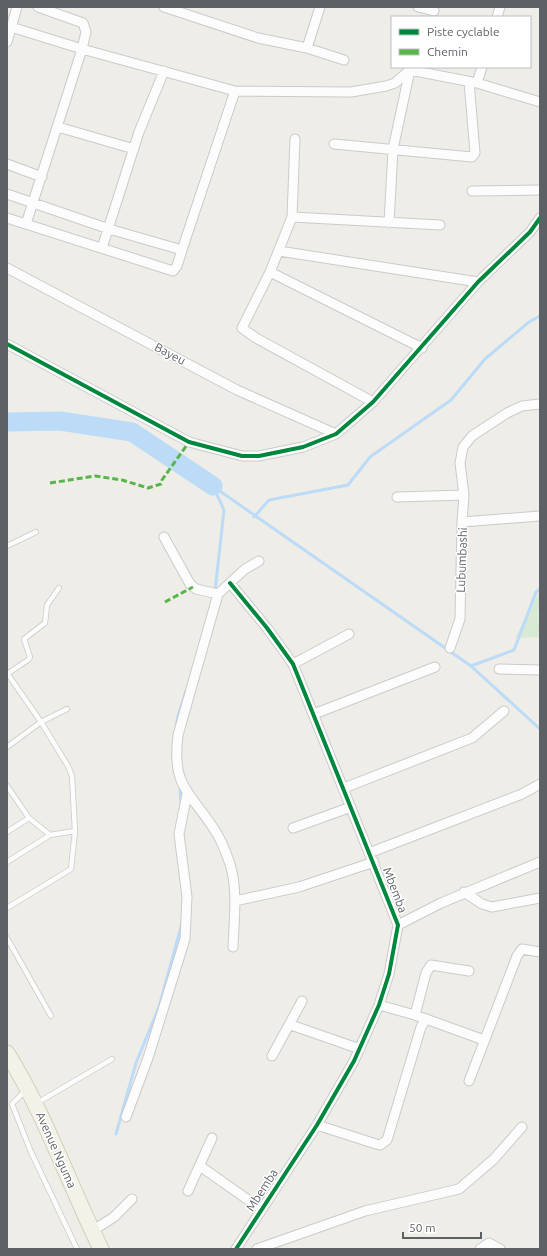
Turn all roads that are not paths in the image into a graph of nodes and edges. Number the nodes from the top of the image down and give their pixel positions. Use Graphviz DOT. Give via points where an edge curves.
graph roads {
  1 [pos="17,7"];
  2 [pos="38,7"];
  3 [pos="164,7"];
  4 [pos="320,7"];
  5 [pos="418,7"];
  6 [pos="434,12"];
  7 [pos="11,27"];
  8 [pos="7,42"];
  9 [pos="306,48"];
  10 [pos="82,49"];
  11 [pos="344,60"];
  12 [pos="481,68"];
  13 [pos="411,69"];
  14 [pos="164,71"];
  15 [pos="473,83"];
  16 [pos="235,90"];
  17 [pos="540,102"];
  18 [pos="58,127"];
  19 [pos="295,139"];
  20 [pos="334,144"];
  21 [pos="134,149"];
  22 [pos="393,149"];
  23 [pos="7,164"];
  24 [pos="42,177"];
  25 [pos="540,190"];
  26 [pos="472,192"];
  27 [pos="7,194"];
  28 [pos="33,203"];
  29 [pos="292,217"];
  30 [pos="7,218"];
  31 [pos="540,218"];
  32 [pos="388,223"];
  33 [pos="26,224"];
  34 [pos="440,225"];
  35 [pos="109,229"];
  36 [pos="102,248"];
  37 [pos="182,250"];
  38 [pos="279,251"];
  39 [pos="7,268"];
  40 [pos="270,272"];
  41 [pos="478,282"];
  42 [pos="7,344"];
  43 [pos="422,348"];
  44 [pos="373,402"];
  45 [pos="540,404"];
  46 [pos="336,434"];
  47 [pos="464,495"];
  48 [pos="397,497"];
  49 [pos="540,516"];
  50 [pos="462,522"];
  51 [pos="36,532"];
  52 [pos="164,537"];
  53 [pos="7,546"];
  54 [pos="258,561"];
  55 [pos="230,583"];
  56 [pos="59,588"];
  57 [pos="218,594"];
  58 [pos="349,634"];
  59 [pos="450,648"];
  60 [pos="293,664"];
  61 [pos="435,667"];
  62 [pos="499,669"];
  63 [pos="540,670"];
  64 [pos="7,674"];
  65 [pos="67,709"];
  66 [pos="504,711"];
  67 [pos="314,714"];
  68 [pos="42,722"];
  69 [pos="7,747"];
  70 [pos="540,784"];
  71 [pos="7,786"];
  72 [pos="344,788"];
  73 [pos="187,794"];
  74 [pos="351,807"];
  75 [pos="29,818"];
  76 [pos="293,828"];
  77 [pos="75,831"];
  78 [pos="7,832"];
  79 [pos="50,835"];
  80 [pos="370,853"];
  81 [pos="7,862"];
  82 [pos="374,862"];
  83 [pos="540,862"];
  84 [pos="464,892"];
  85 [pos="540,898"];
  86 [pos="235,901"];
  87 [pos="7,908"];
  88 [pos="398,925"];
  89 [pos="7,938"];
  90 [pos="233,947"];
  91 [pos="540,952"];
  92 [pos="469,971"];
  93 [pos="302,1001"];
  94 [pos="379,1005"];
  95 [pos="415,1015"];
  96 [pos="50,1016"];
  97 [pos="426,1019"];
  98 [pos="291,1025"];
  99 [pos="484,1040"];
  100 [pos="360,1048"];
  101 [pos="7,1053"];
  102 [pos="272,1056"];
  103 [pos="112,1059"];
  104 [pos="469,1081"];
  105 [pos="28,1089"];
  106 [pos="35,1104"];
  107 [pos="126,1117"];
  108 [pos="317,1125"];
  109 [pos="522,1127"];
  110 [pos="212,1138"];
  111 [pos="200,1166"];
  112 [pos="188,1190"];
  113 [pos="132,1199"];
  114 [pos="261,1209"];
  115 [pos="92,1231"];
  116 [pos="77,1249"];
  117 [pos="101,1249"];
  118 [pos="236,1249"];
  119 [pos="259,1249"];
  120 [pos="480,1249"];
  121 [pos="500,1249"];
  1 -- 7 [label="street"];
  2 -- 10 [label="street" via="83,23 86,32"];
  3 -- 9 [label="street" via="271,42"];
  4 -- 9 [label="street"];
  5 -- 6 [label="street"];
  7 -- 8 [label="street"];
  7 -- 10 [label="street"];
  9 -- 11 [label="street"];
  10 -- 14 [label="street"];
  10 -- 18 [label="street"];
  12 -- 15 [label="street"];
  13 -- 15 [label="street"];
  13 -- 16 [label="street" via="395,83 351,92"];
  13 -- 22 [label="street"];
  14 -- 16 [label="street"];
  14 -- 21 [label="street"];
  15 -- 17 [label="street"];
  15 -- 22 [label="street" via="474,156"];
  16 -- 37 [label="street"];
  18 -- 21 [label="street"];
  18 -- 24 [label="street"];
  19 -- 29 [label="street"];
  20 -- 22 [label="street"];
  21 -- 35 [label="street"];
  22 -- 32 [label="street"];
  23 -- 24 [label="street"];
  24 -- 28 [label="street"];
  25 -- 26 [label="street"];
  27 -- 28 [label="street"];
  28 -- 33 [label="street"];
  28 -- 35 [label="street"];
  29 -- 32 [label="street"];
  29 -- 38 [label="street"];
  30 -- 33 [label="street"];
  31 -- 41 [label="street" via="530,232"];
  32 -- 34 [label="street"];
  33 -- 36 [label="street"];
  35 -- 36 [label="street"];
  35 -- 37 [label="street"];
  36 -- 37 [label="street" via="173,272"];
  38 -- 40 [label="street"];
  38 -- 41 [label="street"];
  39 -- 46 [label="street, Bayeu" via="237,390"];
  40 -- 43 [label="street"];
  40 -- 44 [label="street" via="242,326 243,329"];
  41 -- 43 [label="street"];
  42 -- 46 [label="street" via="189,442 242,456 259,456 311,445"];
  43 -- 44 [label="street"];
  44 -- 46 [label="street"];
  45 -- 47 [label="street" via="522,406 507,413 467,442 460,463"];
  47 -- 48 [label="street"];
  47 -- 50 [label="street"];
  49 -- 50 [label="street, Lubumbashi"];
  50 -- 59 [label="street, Lubumbashi" via="460,619"];
  51 -- 53 [label="lane"];
  52 -- 57 [label="street" via="190,584 196,589"];
  54 -- 55 [label="street" via="244,569"];
  55 -- 57 [label="street"];
  55 -- 60 [label="street, Mbemba"];
  56 -- 64 [label="lane" via="47,605 45,623 24,639 30,657"];
  57 -- 73 [label="street" via="178,735 178,771"];
  58 -- 60 [label="street"];
  60 -- 67 [label="street, Mbemba"];
  61 -- 67 [label="street"];
  62 -- 63 [label="street"];
  64 -- 68 [label="lane"];
  65 -- 68 [label="lane"];
  66 -- 72 [label="street" via="472,738"];
  67 -- 72 [label="street, Mbemba"];
  68 -- 69 [label="lane"];
  68 -- 77 [label="lane" via="72,776"];
  70 -- 80 [label="street" via="522,794"];
  71 -- 75 [label="lane"];
  72 -- 74 [label="street, Mbemba"];
  73 -- 86 [label="street" via="215,830 230,866"];
  73 -- 107 [label="street" via="179,834 187,897 185,939 148,1058"];
  74 -- 76 [label="street"];
  74 -- 80 [label="street, Mbemba"];
  75 -- 78 [label="lane"];
  75 -- 79 [label="lane"];
  77 -- 79 [label="lane"];
  77 -- 87 [label="lane" via="71,869"];
  79 -- 81 [label="lane"];
  80 -- 82 [label="street, Mbemba"];
  82 -- 86 [label="street" via="299,887"];
  82 -- 88 [label="street, Mbemba"];
  83 -- 84 [label="street"];
  84 -- 85 [label="street" via="482,904 492,907"];
  84 -- 88 [label="street"];
  86 -- 90 [label="street"];
  88 -- 94 [label="street, Mbemba" via="389,974"];
  89 -- 96 [label="lane"];
  91 -- 99 [label="street" via="522,949 519,952"];
  92 -- 95 [label="street" via="431,965 426,973"];
  93 -- 98 [label="street"];
  94 -- 95 [label="street"];
  94 -- 100 [label="street, Mbemba"];
  95 -- 97 [label="street"];
  97 -- 99 [label="street"];
  97 -- 108 [label="street" via="421,1027 384,1143 376,1144"];
  98 -- 100 [label="street"];
  98 -- 102 [label="street"];
  99 -- 104 [label="street"];
  100 -- 108 [label="street, Mbemba"];
  101 -- 105 [label="main road, Avenue Nguma"];
  103 -- 106 [label="lane"];
  105 -- 106 [label="main road, Avenue Nguma"];
  105 -- 116 [label="lane" via="12,1104 31,1152"];
  106 -- 115 [label="main road, Avenue Nguma"];
  108 -- 114 [label="street, Mbemba"];
  109 -- 119 [label="street" via="494,1159 459,1189 365,1211"];
  110 -- 111 [label="street"];
  111 -- 112 [label="street"];
  111 -- 114 [label="street"];
  113 -- 115 [label="street" via="120,1212"];
  114 -- 118 [label="street, Mbemba"];
  115 -- 117 [label="main road, Avenue Nguma"];
  120 -- 121 [label="street" via="489,1243"];
}
